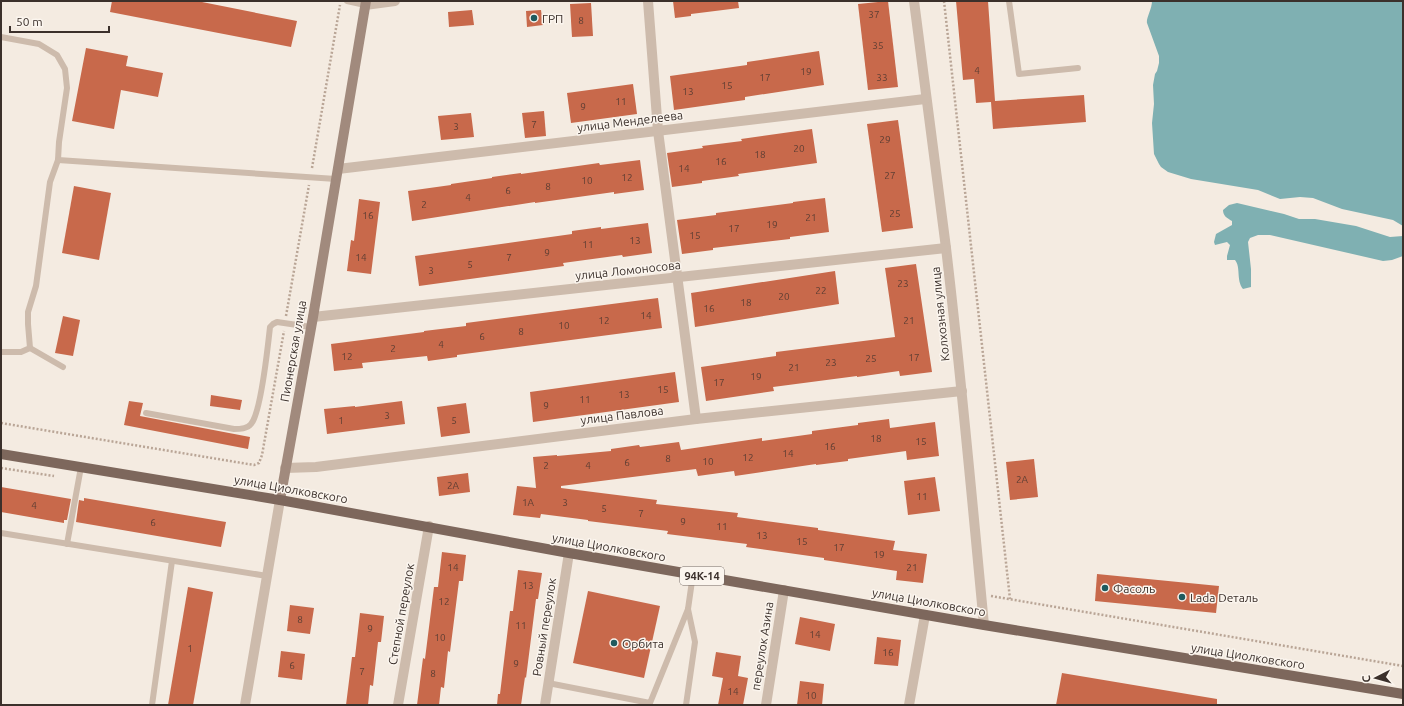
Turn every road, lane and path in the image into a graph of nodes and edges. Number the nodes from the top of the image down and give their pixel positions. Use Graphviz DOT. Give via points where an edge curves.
graph roads {
  1 [pos="341,1"];
  2 [pos="347,1"];
  3 [pos="395,1"];
  4 [pos="648,1"];
  5 [pos="914,1"];
  6 [pos="944,1"];
  7 [pos="1009,1"];
  8 [pos="365,3"];
  9 [pos="1,37"];
  10 [pos="1078,68"];
  11 [pos="926,99"];
  12 [pos="658,131"];
  13 [pos="58,160"];
  14 [pos="338,169"];
  15 [pos="310,178"];
  16 [pos="336,179"];
  17 [pos="946,248"];
  18 [pos="677,278"];
  19 [pos="312,322"];
  20 [pos="285,323"];
  21 [pos="30,348"];
  22 [pos="1,352"];
  23 [pos="63,367"];
  24 [pos="962,391"];
  25 [pos="146,413"];
  26 [pos="696,419"];
  27 [pos="1,423"];
  28 [pos="1,454"];
  29 [pos="1,468"];
  30 [pos="81,468"];
  31 [pos="286,468"];
  32 [pos="55,476"];
  33 [pos="280,500"];
  34 [pos="429,526"];
  35 [pos="1,533"];
  36 [pos="67,544"];
  37 [pos="569,553"];
  38 [pos="172,561"];
  39 [pos="693,574"];
  40 [pos="267,576"];
  41 [pos="784,590"];
  42 [pos="981,595"];
  43 [pos="1010,600"];
  44 [pos="688,609"];
  45 [pos="925,615"];
  46 [pos="984,625"];
  47 [pos="1403,666"];
  48 [pos="548,683"];
  49 [pos="1403,694"];
  50 [pos="152,705"];
  51 [pos="245,705"];
  52 [pos="398,705"];
  53 [pos="545,705"];
  54 [pos="686,705"];
  55 [pos="766,705"];
  56 [pos="909,705"];
  1 -- 15 [label="path"];
  2 -- 8 [label="lane"];
  3 -- 8 [label="street"];
  4 -- 12 [label="street"];
  5 -- 11 [label="street, Колхозная улица"];
  6 -- 43 [label="path"];
  7 -- 10 [label="lane" via="1019,74"];
  8 -- 14 [label="street, Пионерская улица"];
  9 -- 13 [label="lane" via="39,44 57,55 65,69 67,88 58,142"];
  11 -- 12 [label="street, улица Менделеева"];
  11 -- 17 [label="street, Колхозная улица"];
  12 -- 14 [label="street, улица Менделеева"];
  12 -- 18 [label="street"];
  13 -- 15 [label="lane"];
  13 -- 21 [label="lane" via="50,182 36,286 28,312"];
  14 -- 16 [label="street, Пионерская улица"];
  15 -- 16 [label="lane"];
  15 -- 20 [label="path"];
  16 -- 19 [label="street, Пионерская улица"];
  17 -- 18 [label="street, улица Ломоносова"];
  17 -- 24 [label="street, Колхозная улица"];
  18 -- 19 [label="street, улица Ломоносова"];
  18 -- 26 [label="street"];
  19 -- 20 [label="lane"];
  19 -- 31 [label="street, Пионерская улица"];
  20 -- 25 [label="lane" via="273,324 270,327 258,411 252,424 234,429"];
  20 -- 27 [label="path" via="259,464 246,464"];
  21 -- 22 [label="lane" via="21,352"];
  21 -- 23 [label="lane"];
  24 -- 26 [label="street, улица Павлова"];
  24 -- 42 [label="street, Колхозная улица"];
  26 -- 31 [label="street, улица Павлова" via="316,467"];
  28 -- 30 [label="main road, улица Циолковского / 94К-14"];
  29 -- 32 [label="path"];
  30 -- 33 [label="main road, улица Циолковского / 94К-14"];
  30 -- 36 [label="lane"];
  31 -- 33 [label="street, Пионерская улица"];
  33 -- 34 [label="main road, улица Циолковского / 94К-14"];
  33 -- 40 [label="street, Пионерская улица"];
  34 -- 37 [label="main road, улица Циолковского / 94К-14"];
  34 -- 52 [label="street, Степной переулок"];
  35 -- 36 [label="lane"];
  36 -- 38 [label="lane"];
  37 -- 39 [label="main road, улица Циолковского / 94К-14"];
  37 -- 48 [label="street, Ровный переулок"];
  38 -- 40 [label="lane"];
  38 -- 50 [label="lane"];
  39 -- 41 [label="main road, улица Циолковского / 94К-14"];
  39 -- 44 [label="lane"];
  40 -- 51 [label="street, Пионерская улица"];
  41 -- 45 [label="main road, улица Циолковского / 94К-14"];
  41 -- 55 [label="street, переулок Азина"];
  42 -- 43 [label="path"];
  42 -- 46 [label="street, Колхозная улица"];
  43 -- 47 [label="path"];
  44 -- 48 [label="lane" via="650,703"];
  44 -- 54 [label="lane" via="695,642"];
  45 -- 46 [label="main road, улица Циолковского / 94К-14"];
  45 -- 56 [label="street"];
  46 -- 49 [label="main road, улица Циолковского / 94К-14"];
  48 -- 53 [label="street, Ровный переулок"];
}
